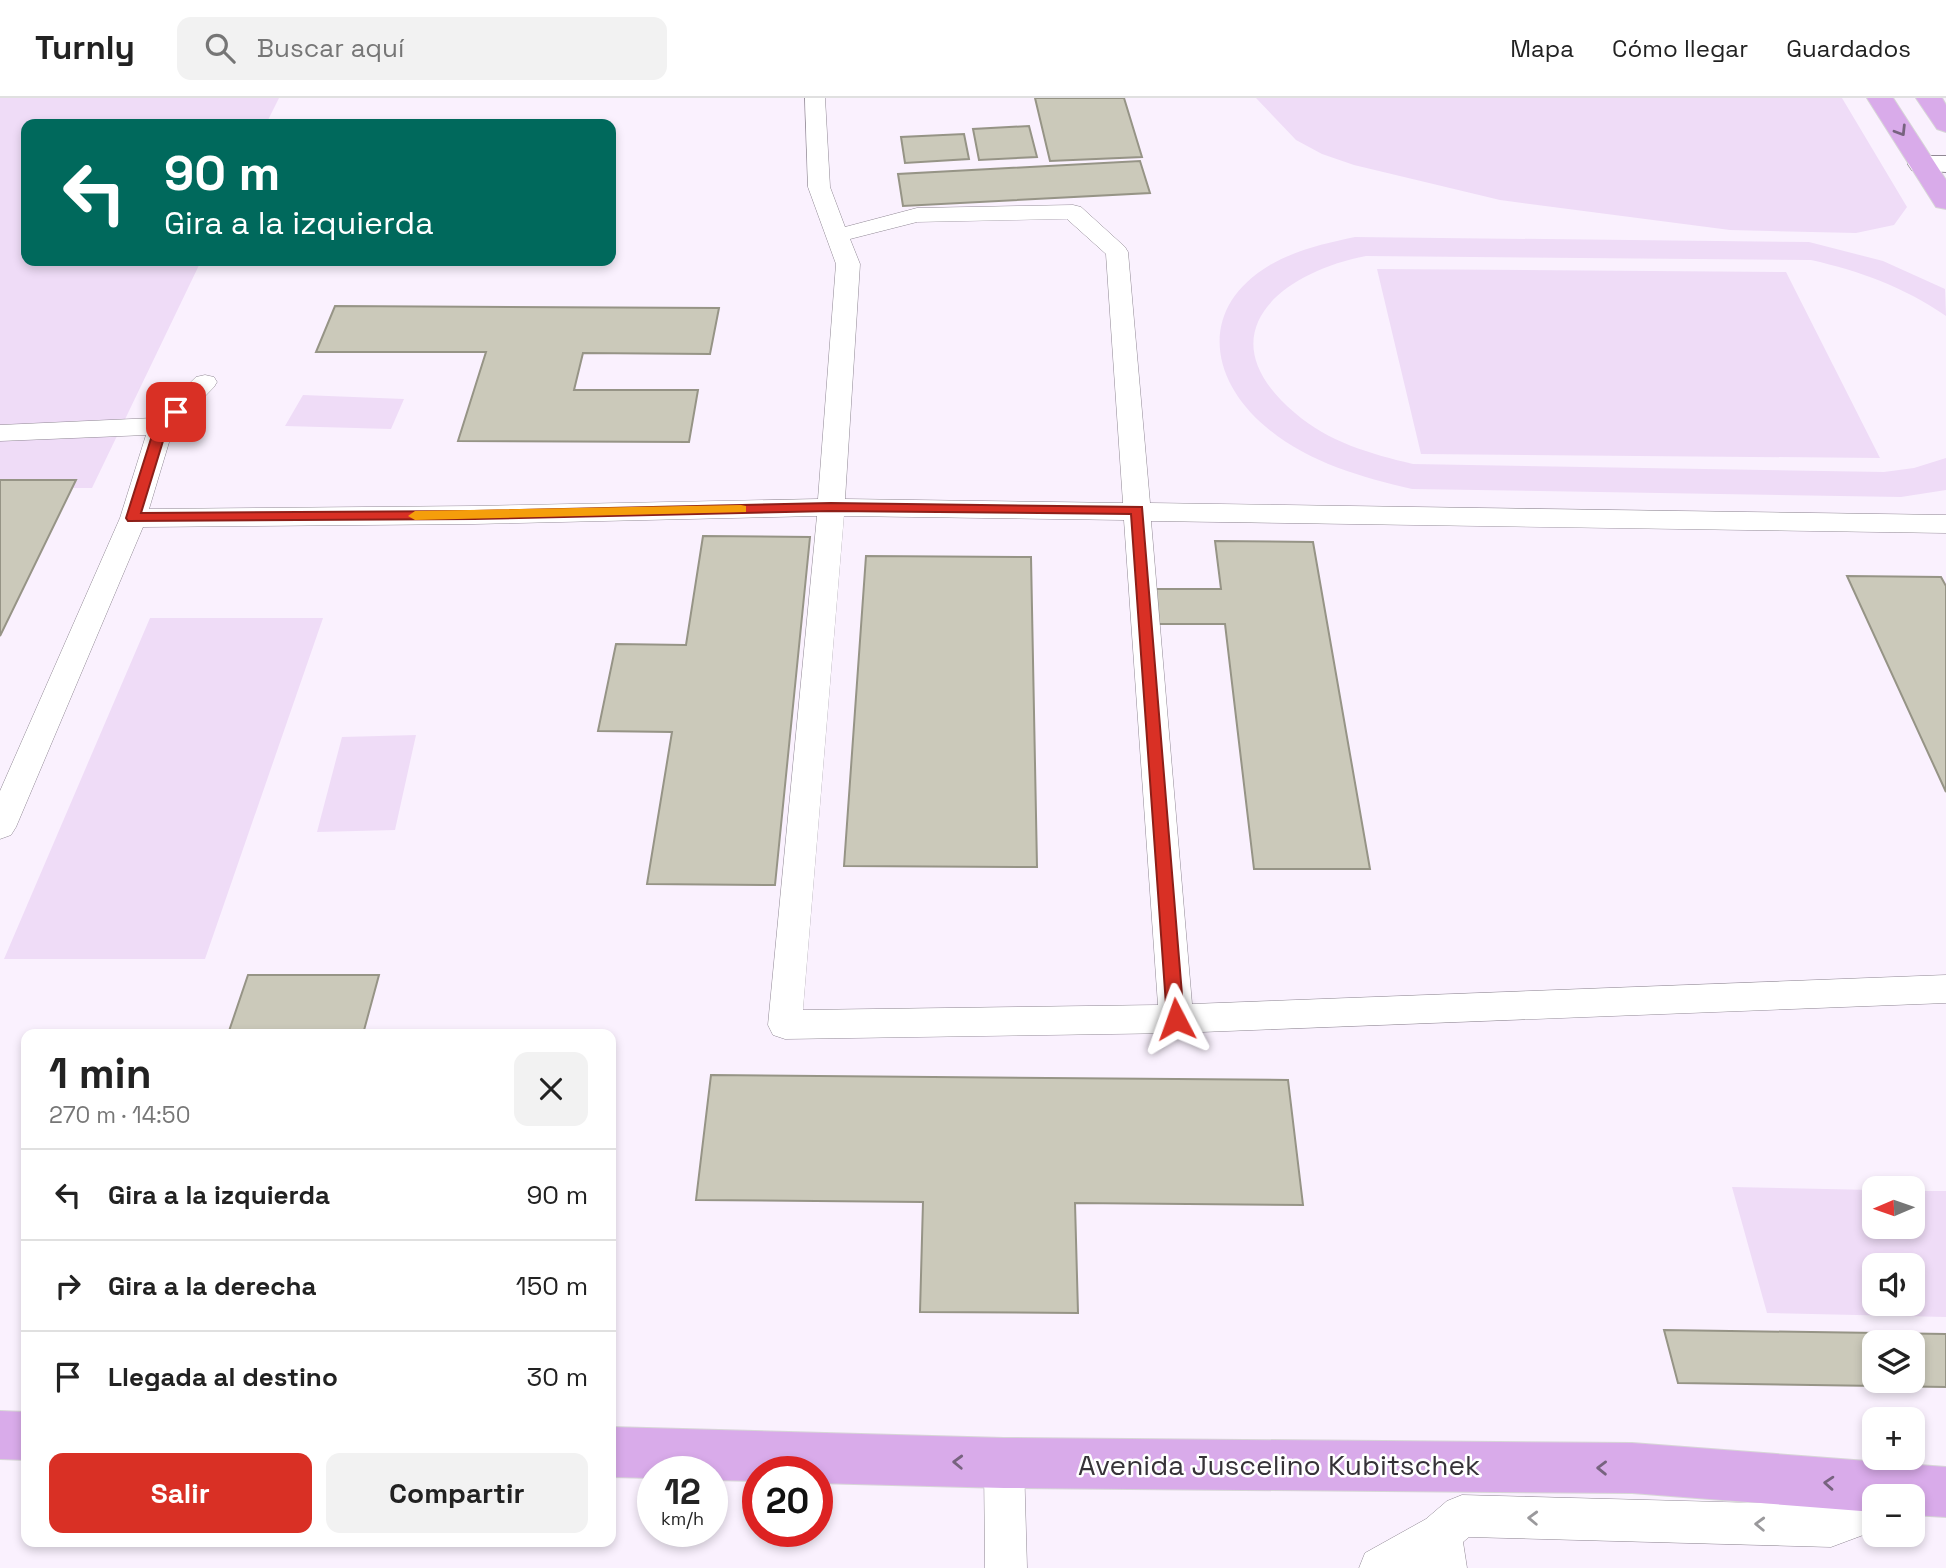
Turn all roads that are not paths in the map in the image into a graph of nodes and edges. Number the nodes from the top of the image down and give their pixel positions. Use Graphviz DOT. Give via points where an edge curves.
graph roads {
  1 [pos="815,98"];
  2 [pos="1880,98"];
  3 [pos="1929,98"];
  4 [pos="1946,124"];
  5 [pos="1934,164"];
  6 [pos="1946,201"];
  7 [pos="837,236"];
  8 [pos="205,382"];
  9 [pos="161,426"];
  10 [pos="0,433"];
  11 [pos="831,507"];
  12 [pos="1138,510"];
  13 [pos="133,518"];
  14 [pos="1946,524"];
  15 [pos="0,827"];
  16 [pos="1946,989"];
  17 [pos="1176,1019"];
  18 [pos="0,1435"];
  19 [pos="21,1436"];
  20 [pos="616,1452"];
  21 [pos="1004,1463"];
  22 [pos="1928,1493"];
  23 [pos="1862,1514"];
  24 [pos="1444,1551"];
  25 [pos="1006,1568"];
  26 [pos="1380,1568"];
  1 -- 7 [label="lane" via="819,187"];
  2 -- 5 [label="main road, one-way"];
  3 -- 4 [label="main road"];
  5 -- 6 [label="main road"];
  7 -- 11 [label="lane" via="848,264"];
  7 -- 12 [label="lane" via="917,215 1073,212 1082,220 1117,253"];
  8 -- 9 [label="lane"];
  9 -- 10 [label="lane"];
  9 -- 13 [label="lane"];
  11 -- 12 [label="lane"];
  11 -- 13 [label="lane"];
  11 -- 17 [label="lane" via="785,1025"];
  12 -- 14 [label="lane"];
  12 -- 17 [label="lane"];
  13 -- 15 [label="lane"];
  16 -- 17 [label="lane"];
  18 -- 19 [label="main road"];
  21 -- 20 [label="main road, Avenida Juscelino Kubitschek, one-way"];
  22 -- 21 [label="main road, Avenida Juscelino Kubitschek, one-way" via="1632,1468"];
  21 -- 25 [label="lane"];
  23 -- 24 [label="lane, one-way" via="1831,1526 1462,1516"];
  24 -- 26 [label="lane"];
}
